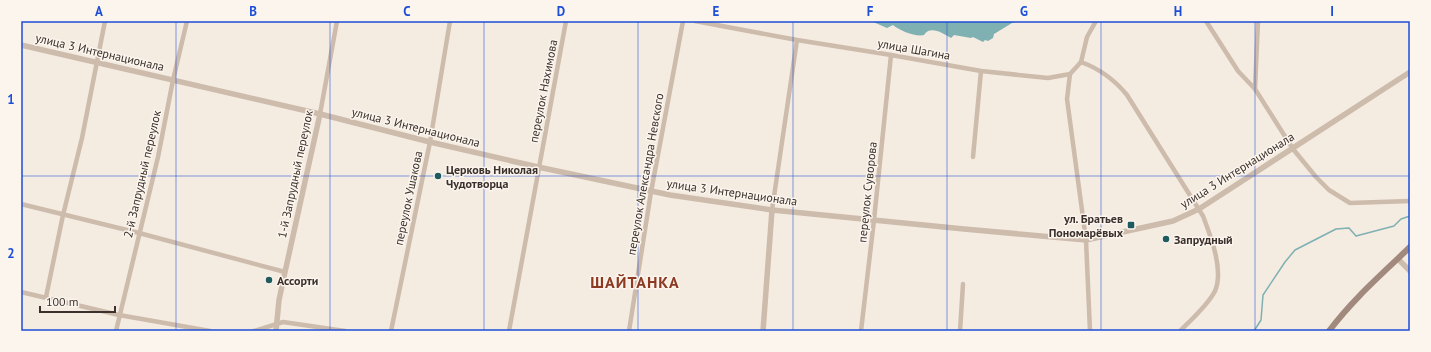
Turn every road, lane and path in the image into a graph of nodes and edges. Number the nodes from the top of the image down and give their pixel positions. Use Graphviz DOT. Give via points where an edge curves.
graph roads {
  1 [pos="105,21"];
  2 [pos="187,21"];
  3 [pos="337,21"];
  4 [pos="450,21"];
  5 [pos="566,21"];
  6 [pos="683,21"];
  7 [pos="695,21"];
  8 [pos="1096,21"];
  9 [pos="1206,21"];
  10 [pos="1258,21"];
  11 [pos="796,40"];
  12 [pos="21,45"];
  13 [pos="891,55"];
  14 [pos="1081,62"];
  15 [pos="97,63"];
  16 [pos="981,71"];
  17 [pos="1410,72"];
  18 [pos="1070,74"];
  19 [pos="173,80"];
  20 [pos="1255,88"];
  21 [pos="320,114"];
  22 [pos="430,142"];
  23 [pos="1293,149"];
  24 [pos="973,157"];
  25 [pos="538,167"];
  26 [pos="651,192"];
  27 [pos="1410,201"];
  28 [pos="21,204"];
  29 [pos="1199,209"];
  30 [pos="772,210"];
  31 [pos="62,215"];
  32 [pos="874,220"];
  33 [pos="139,233"];
  34 [pos="1086,240"];
  35 [pos="1410,247"];
  36 [pos="1398,258"];
  37 [pos="1410,271"];
  38 [pos="285,272"];
  39 [pos="963,284"];
  40 [pos="21,292"];
  41 [pos="46,297"];
  42 [pos="119,315"];
  43 [pos="276,323"];
  44 [pos="116,331"];
  45 [pos="210,331"];
  46 [pos="254,331"];
  47 [pos="276,331"];
  48 [pos="345,331"];
  49 [pos="391,331"];
  50 [pos="509,331"];
  51 [pos="629,331"];
  52 [pos="763,331"];
  53 [pos="861,331"];
  54 [pos="960,331"];
  55 [pos="1090,331"];
  56 [pos="1180,331"];
  57 [pos="1329,331"];
  1 -- 15 [label="street"];
  2 -- 19 [label="street, 2-й Запрудный переулок"];
  3 -- 21 [label="street, 1-й Запрудный переулок"];
  4 -- 22 [label="street, переулок Ушакова"];
  5 -- 25 [label="street, переулок Нахимова"];
  6 -- 26 [label="street, переулок Александра Невского"];
  7 -- 11 [label="street, улица Шагина"];
  8 -- 14 [label="street" via="1087,37"];
  9 -- 20 [label="street" via="1238,71"];
  10 -- 20 [label="street"];
  11 -- 13 [label="street, улица Шагина"];
  11 -- 30 [label="street"];
  12 -- 15 [label="street, улица 3 Интернационала"];
  13 -- 16 [label="street, улица Шагина"];
  13 -- 32 [label="street, переулок Суворова"];
  14 -- 18 [label="street"];
  14 -- 29 [label="street" via="1107,75 1123,90"];
  15 -- 19 [label="street, улица 3 Интернационала"];
  15 -- 31 [label="street" via="82,138"];
  16 -- 18 [label="street, улица Шагина" via="1048,78"];
  16 -- 24 [label="street"];
  17 -- 23 [label="street, улица 3 Интернационала"];
  18 -- 34 [label="street" via="1068,99"];
  19 -- 21 [label="street, улица 3 Интернационала"];
  19 -- 33 [label="street, 2-й Запрудный переулок" via="158,157"];
  20 -- 23 [label="street"];
  21 -- 22 [label="street, улица 3 Интернационала"];
  21 -- 38 [label="street, 1-й Запрудный переулок"];
  22 -- 25 [label="street, улица 3 Интернационала"];
  22 -- 49 [label="street, переулок Ушакова"];
  23 -- 27 [label="street" via="1316,177 1350,203"];
  23 -- 29 [label="street, улица 3 Интернационала"];
  25 -- 26 [label="street, улица 3 Интернационала"];
  25 -- 50 [label="street, переулок Нахимова"];
  26 -- 30 [label="street, улица 3 Интернационала"];
  26 -- 51 [label="street, переулок Александра Невского"];
  28 -- 31 [label="street"];
  29 -- 34 [label="street, улица 3 Интернационала" via="1173,221"];
  29 -- 56 [label="street" via="1215,253 1218,280 1205,305"];
  30 -- 32 [label="street, улица 3 Интернационала"];
  30 -- 52 [label="street"];
  31 -- 33 [label="street"];
  31 -- 41 [label="street"];
  32 -- 34 [label="street, улица 3 Интернационала"];
  32 -- 53 [label="street, переулок Суворова"];
  33 -- 38 [label="street"];
  33 -- 42 [label="street, 2-й Запрудный переулок"];
  34 -- 55 [label="street"];
  35 -- 36 [label="main road"];
  36 -- 37 [label="street"];
  36 -- 57 [label="main road" via="1360,294"];
  38 -- 43 [label="street, 1-й Запрудный переулок"];
  39 -- 54 [label="street"];
  40 -- 41 [label="street"];
  41 -- 42 [label="street"];
  42 -- 44 [label="street, 2-й Запрудный переулок"];
  42 -- 45 [label="street"];
  43 -- 46 [label="street"];
  43 -- 47 [label="street, 1-й Запрудный переулок"];
  43 -- 48 [label="street"];
}
